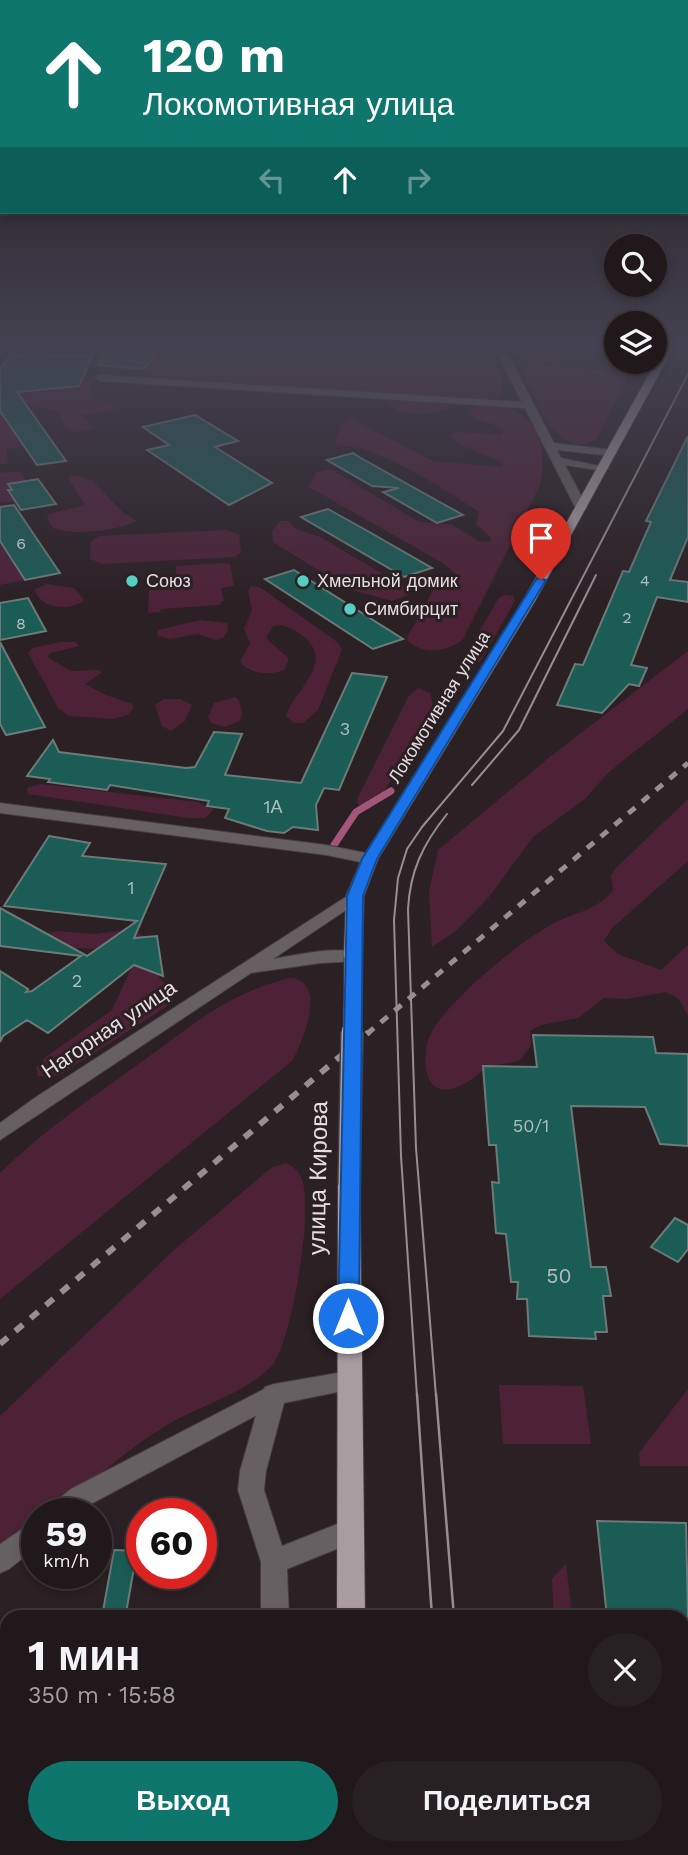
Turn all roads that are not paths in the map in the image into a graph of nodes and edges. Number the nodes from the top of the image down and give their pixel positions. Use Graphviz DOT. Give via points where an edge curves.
graph roads {
  1 [pos="543,434"];
  2 [pos="622,434"];
  3 [pos="550,446"];
  4 [pos="612,453"];
  5 [pos="558,461"];
  6 [pos="604,468"];
  7 [pos="581,507"];
  8 [pos="0,808"];
  9 [pos="370,859"];
  10 [pos="355,896"];
  11 [pos="353,953"];
  12 [pos="247,969"];
  13 [pos="0,1133"];
  14 [pos="349,1381"];
  15 [pos="274,1394"];
  16 [pos="79,1498"];
  17 [pos="350,1531"];
  18 [pos="21,1544"];
  19 [pos="0,1560"];
  20 [pos="274,1562"];
  21 [pos="275,1610"];
  22 [pos="351,1610"];
  1 -- 3 [label="street"];
  2 -- 4 [label="main road, Локомотивная улица"];
  3 -- 4 [label="street"];
  3 -- 5 [label="street"];
  4 -- 6 [label="main road, Локомотивная улица"];
  5 -- 6 [label="street"];
  5 -- 7 [label="street"];
  6 -- 7 [label="main road, Локомотивная улица"];
  7 -- 9 [label="main road, Локомотивная улица" via="529,601"];
  8 -- 9 [label="street"];
  9 -- 10 [label="main road, Локомотивная улица"];
  10 -- 11 [label="main road, Локомотивная улица"];
  10 -- 12 [label="street, Нагорная улица"];
  11 -- 12 [label="street, Нагорная улица"];
  11 -- 14 [label="main road, улица Кирова, bridge"];
  12 -- 13 [label="street, Нагорная улица" via="187,1004"];
  14 -- 15 [label="street"];
  14 -- 17 [label="main road, улица Кирова"];
  15 -- 16 [label="street"];
  15 -- 20 [label="street" via="251,1490"];
  17 -- 20 [label="street"];
  17 -- 22 [label="main road, улица Кирова"];
  18 -- 19 [label="street"];
  20 -- 21 [label="street"];
}
